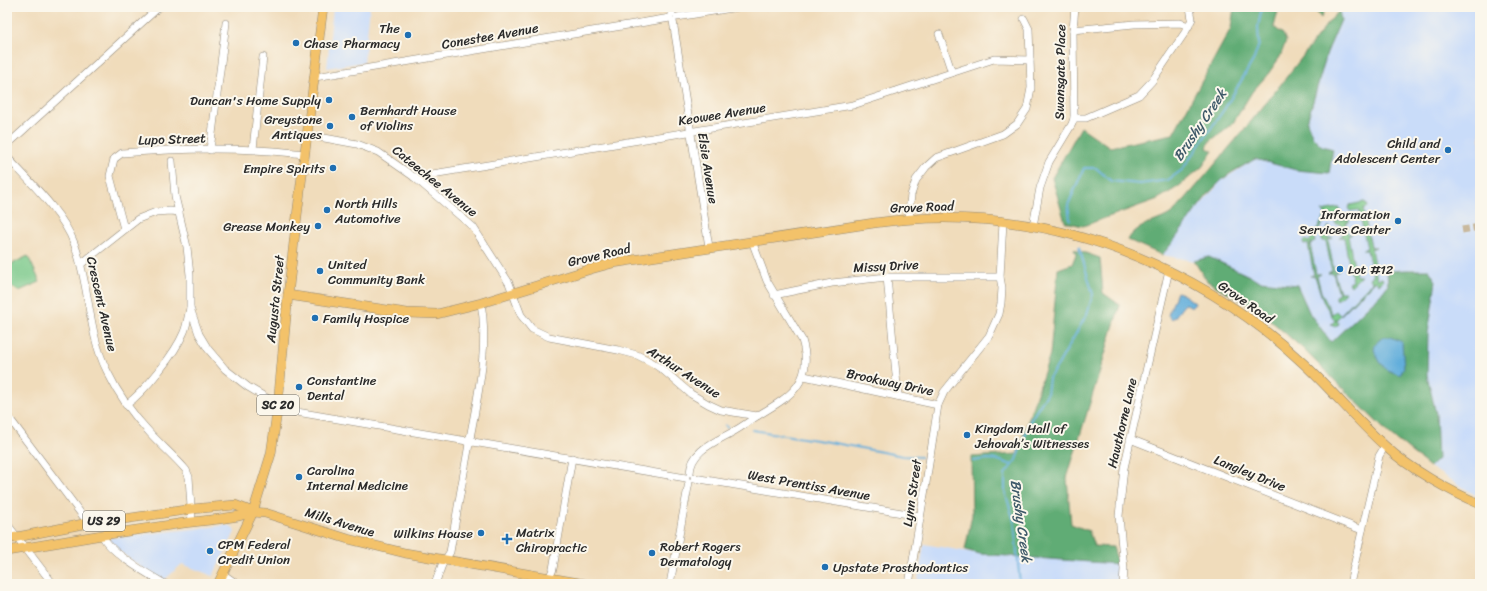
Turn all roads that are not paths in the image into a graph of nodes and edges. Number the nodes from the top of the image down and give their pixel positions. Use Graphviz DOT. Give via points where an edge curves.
graph roads {
  1 [pos="159,7"];
  2 [pos="323,7"];
  3 [pos="738,7"];
  4 [pos="1075,7"];
  5 [pos="1190,7"];
  6 [pos="673,15"];
  7 [pos="1024,19"];
  8 [pos="226,23"];
  9 [pos="1189,26"];
  10 [pos="1073,30"];
  11 [pos="939,34"];
  12 [pos="263,57"];
  13 [pos="1030,60"];
  14 [pos="952,72"];
  15 [pos="315,77"];
  16 [pos="1074,118"];
  17 [pos="690,132"];
  18 [pos="308,136"];
  19 [pos="7,145"];
  20 [pos="253,149"];
  21 [pos="210,150"];
  22 [pos="305,154"];
  23 [pos="7,157"];
  24 [pos="172,161"];
  25 [pos="414,177"];
  26 [pos="178,212"];
  27 [pos="911,219"];
  28 [pos="1003,222"];
  29 [pos="1033,226"];
  30 [pos="124,229"];
  31 [pos="752,242"];
  32 [pos="710,247"];
  33 [pos="81,264"];
  34 [pos="1169,270"];
  35 [pos="887,277"];
  36 [pos="1000,277"];
  37 [pos="512,293"];
  38 [pos="288,295"];
  39 [pos="774,295"];
  40 [pos="481,303"];
  41 [pos="190,308"];
  42 [pos="804,376"];
  43 [pos="898,396"];
  44 [pos="126,405"];
  45 [pos="278,405"];
  46 [pos="938,405"];
  47 [pos="7,414"];
  48 [pos="757,416"];
  49 [pos="1130,439"];
  50 [pos="470,441"];
  51 [pos="1385,446"];
  52 [pos="572,458"];
  53 [pos="690,478"];
  54 [pos="1480,504"];
  55 [pos="192,509"];
  56 [pos="253,512"];
  57 [pos="920,516"];
  58 [pos="192,522"];
  59 [pos="88,523"];
  60 [pos="7,524"];
  61 [pos="1362,530"];
  62 [pos="102,535"];
  63 [pos="17,537"];
  64 [pos="7,539"];
  65 [pos="25,548"];
  66 [pos="7,551"];
  67 [pos="445,561"];
  68 [pos="223,574"];
  69 [pos="548,581"];
  70 [pos="53,584"];
  71 [pos="164,584"];
  72 [pos="218,584"];
  73 [pos="237,584"];
  74 [pos="435,584"];
  75 [pos="585,584"];
  76 [pos="670,584"];
  77 [pos="909,584"];
  78 [pos="1123,584"];
  79 [pos="1350,584"];
  1 -- 19 [label="street"];
  2 -- 15 [label="main road, Augusta Street"];
  3 -- 6 [label="street, Conestee Avenue"];
  4 -- 10 [label="street, Swansgate Place"];
  5 -- 9 [label="street" via="1192,20"];
  6 -- 15 [label="street, Conestee Avenue"];
  6 -- 17 [label="street, Elsie Avenue"];
  7 -- 13 [label="street" via="1030,29"];
  8 -- 21 [label="street"];
  9 -- 10 [label="street" via="1180,23 1134,24"];
  9 -- 16 [label="street" via="1152,81 1139,95 1086,118"];
  10 -- 16 [label="street, Swansgate Place"];
  11 -- 14 [label="street"];
  12 -- 20 [label="street"];
  13 -- 14 [label="street, Keowee Avenue" via="994,60"];
  13 -- 27 [label="street" via="1031,88 1027,109 1018,124 1003,134 936,158 916,180 911,195"];
  14 -- 17 [label="street, Keowee Avenue" via="853,105"];
  15 -- 18 [label="main road, Augusta Street"];
  16 -- 29 [label="street, Swansgate Place" via="1049,162 1040,188"];
  17 -- 25 [label="street, Keowee Avenue"];
  17 -- 32 [label="street, Elsie Avenue"];
  18 -- 22 [label="main road, Augusta Street"];
  18 -- 25 [label="street, Cateechee Avenue" via="367,147 387,157"];
  20 -- 21 [label="street, Lupo Street"];
  20 -- 22 [label="street, Lupo Street"];
  21 -- 30 [label="street, Lupo Street" via="117,155 110,176"];
  22 -- 38 [label="main road, Augusta Street"];
  23 -- 33 [label="street, Crescent Avenue" via="61,219 74,241"];
  24 -- 26 [label="street"];
  25 -- 37 [label="street, Cateechee Avenue" via="473,227 509,283"];
  26 -- 30 [label="street" via="144,215"];
  26 -- 41 [label="street" via="188,254"];
  27 -- 28 [label="main road, Grove Road" via="944,218"];
  27 -- 31 [label="main road, Grove Road" via="874,222"];
  28 -- 29 [label="main road, Grove Road"];
  28 -- 36 [label="street, Brookway Drive"];
  29 -- 34 [label="main road, Grove Road" via="1117,248"];
  30 -- 33 [label="street"];
  31 -- 32 [label="main road, Grove Road"];
  31 -- 39 [label="street"];
  32 -- 37 [label="main road, Grove Road" via="613,263"];
  33 -- 44 [label="street, Crescent Avenue" via="94,338 107,372"];
  34 -- 49 [label="street, Hawthorne Lane"];
  34 -- 51 [label="main road, Grove Road" via="1252,320 1333,392"];
  35 -- 36 [label="street, Missy Drive"];
  35 -- 39 [label="street, Missy Drive" via="832,283"];
  35 -- 43 [label="street"];
  36 -- 46 [label="street, Brookway Drive" via="1001,303 996,323 944,392"];
  37 -- 40 [label="main road, Grove Road"];
  37 -- 48 [label="street, Arthur Avenue" via="525,321 541,334 637,356 663,370 690,394 708,404 721,410"];
  38 -- 40 [label="main road, Grove Road" via="418,314 437,314"];
  38 -- 45 [label="main road, Augusta Street / SC 20"];
  39 -- 42 [label="street" via="802,340 806,362"];
  40 -- 50 [label="street" via="484,316 484,348"];
  41 -- 44 [label="street" via="184,332 174,350"];
  41 -- 45 [label="street, West Prentiss Avenue" via="199,334 218,362 242,382"];
  42 -- 43 [label="street, Brookway Drive"];
  42 -- 48 [label="street" via="788,396"];
  43 -- 46 [label="street, Brookway Drive"];
  44 -- 55 [label="street, Crescent Avenue" via="186,470"];
  45 -- 50 [label="street, West Prentiss Avenue" via="291,411"];
  45 -- 56 [label="main road, Augusta Street / SC 20" via="271,454"];
  46 -- 57 [label="street, Lynn Street"];
  47 -- 59 [label="street"];
  48 -- 53 [label="street" via="696,455"];
  49 -- 61 [label="street, Langley Drive"];
  49 -- 78 [label="street, Hawthorne Lane" via="1119,516"];
  50 -- 52 [label="street, West Prentiss Avenue"];
  50 -- 67 [label="street" via="450,552"];
  51 -- 54 [label="main road, Grove Road" via="1437,482"];
  51 -- 61 [label="street" via="1380,456"];
  52 -- 53 [label="street, West Prentiss Avenue"];
  52 -- 69 [label="street" via="553,569"];
  53 -- 57 [label="street, West Prentiss Avenue"];
  53 -- 76 [label="street"];
  55 -- 56 [label="main road, US 29" via="235,505"];
  55 -- 58 [label="street, Crescent Avenue"];
  55 -- 59 [label="main road, US 29"];
  56 -- 58 [label="main road, US 29"];
  56 -- 67 [label="main road, Mills Avenue / US 29" via="270,513 373,546"];
  56 -- 68 [label="main road, Augusta Street / SC 20"];
  57 -- 77 [label="street, Lynn Street"];
  58 -- 62 [label="main road, US 29"];
  59 -- 63 [label="main road, US 29"];
  60 -- 63 [label="street"];
  61 -- 79 [label="street"];
  62 -- 65 [label="main road, US 29"];
  62 -- 71 [label="street" via="118,553"];
  63 -- 64 [label="main road, US 29"];
  63 -- 65 [label="street"];
  65 -- 66 [label="main road, US 29"];
  65 -- 70 [label="street"];
  67 -- 69 [label="main road, Mills Avenue / US 29"];
  67 -- 74 [label="street"];
  68 -- 72 [label="main road, Augusta Street / SC 20"];
  68 -- 73 [label="street"];
  69 -- 75 [label="main road, Mills Avenue / US 29"];
}
